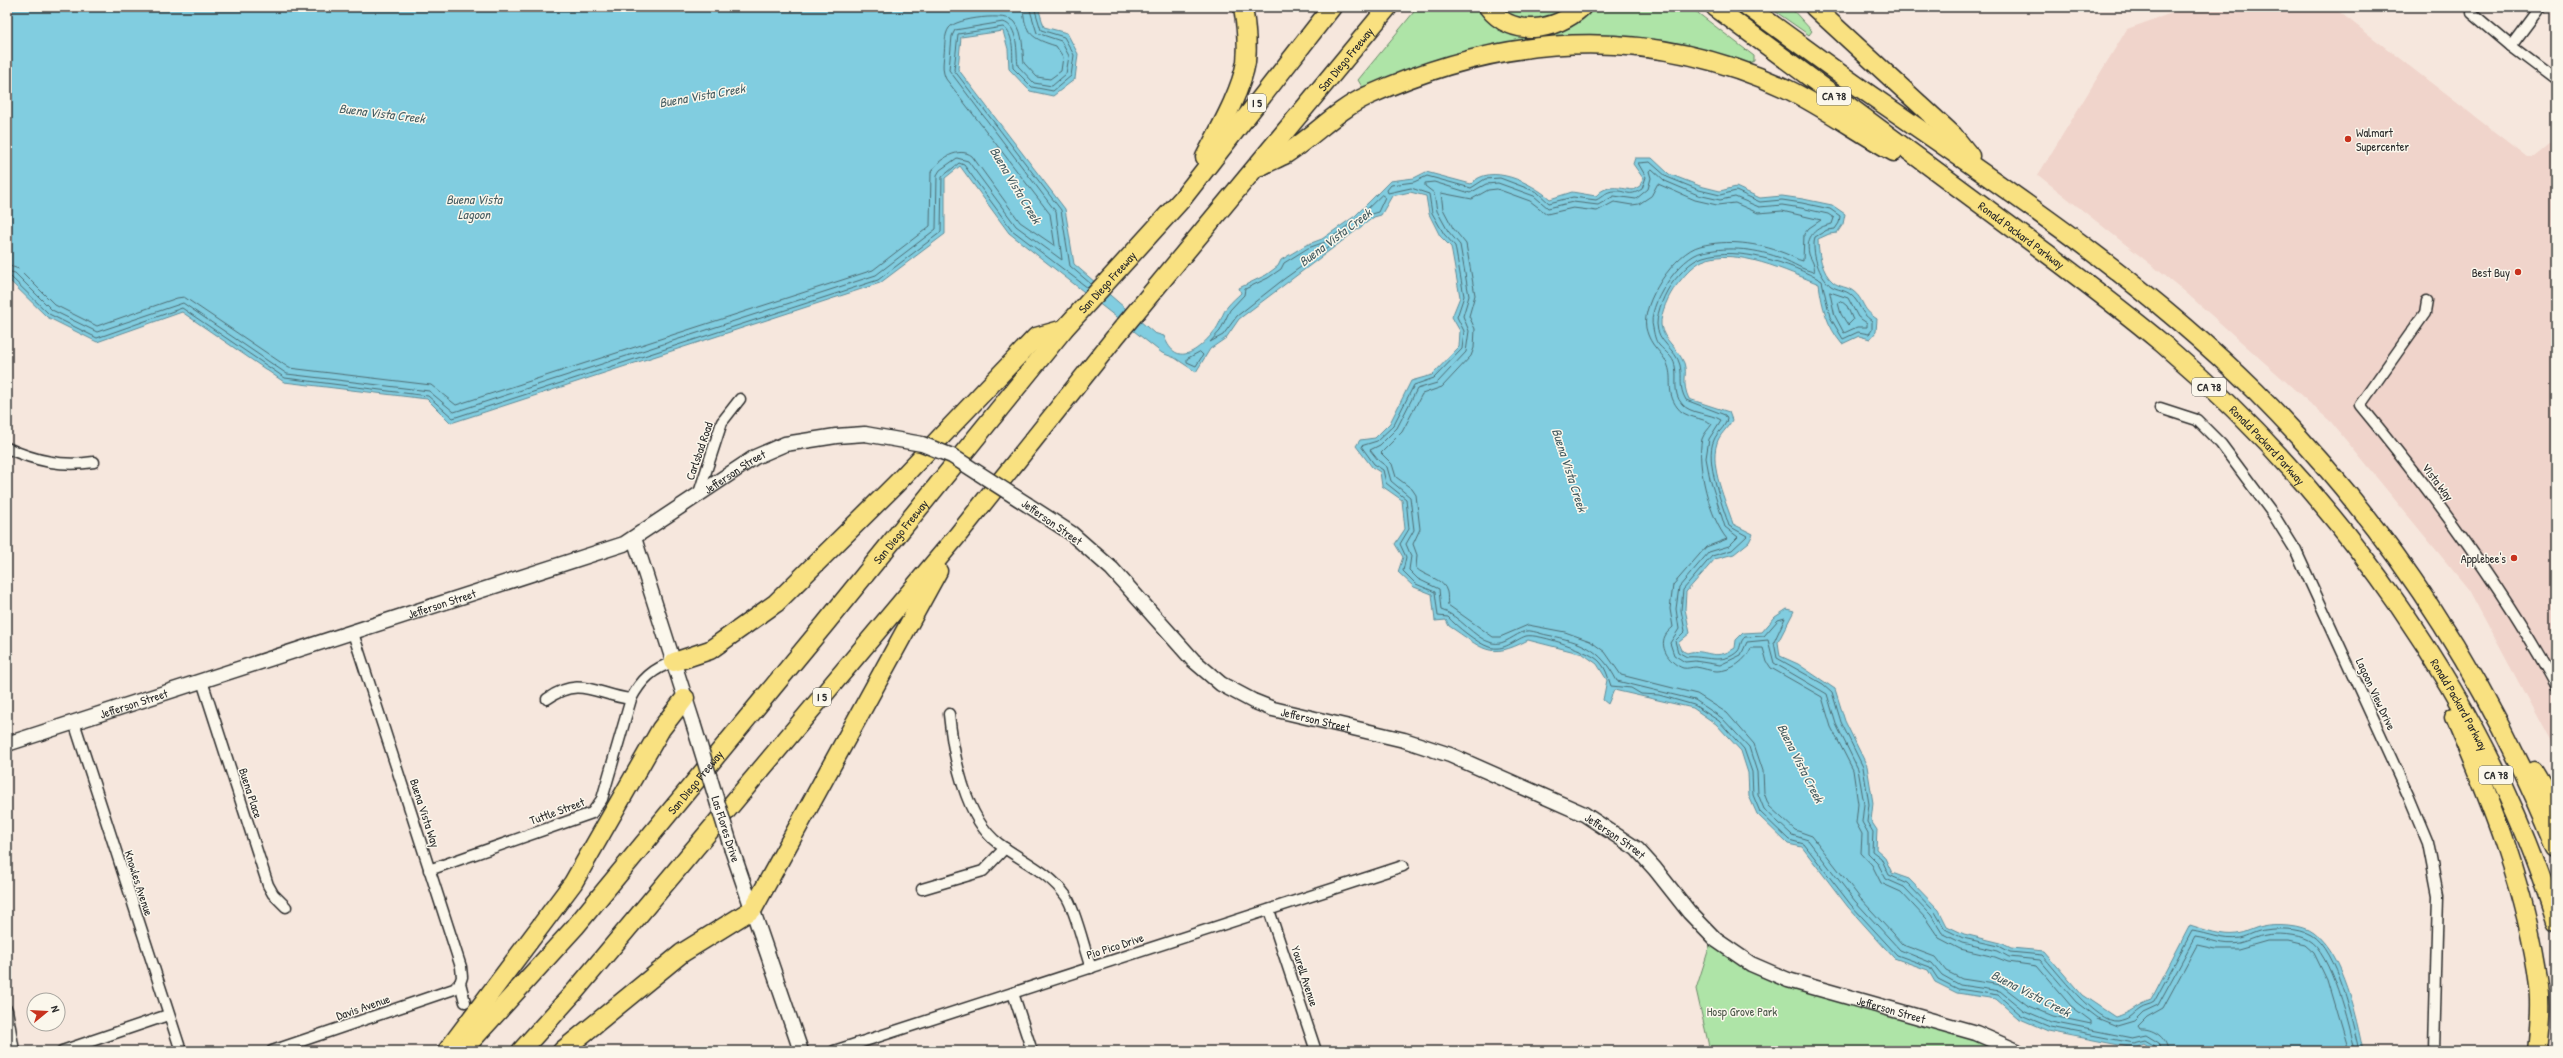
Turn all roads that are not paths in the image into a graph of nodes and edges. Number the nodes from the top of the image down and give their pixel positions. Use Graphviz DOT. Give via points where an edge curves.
graph roads {
  1 [pos="1243,7"];
  2 [pos="1332,7"];
  3 [pos="1388,7"];
  4 [pos="1488,7"];
  5 [pos="1582,7"];
  6 [pos="1715,7"];
  7 [pos="1748,7"];
  8 [pos="1814,7"];
  9 [pos="2540,7"];
  10 [pos="2472,13"];
  11 [pos="2511,46"];
  12 [pos="2556,80"];
  13 [pos="1255,169"];
  14 [pos="1982,171"];
  15 [pos="1954,184"];
  16 [pos="1182,199"];
  17 [pos="2427,301"];
  18 [pos="1064,329"];
  19 [pos="740,399"];
  20 [pos="2160,408"];
  21 [pos="7,448"];
  22 [pos="94,462"];
  23 [pos="699,493"];
  24 [pos="957,536"];
  25 [pos="634,538"];
  26 [pos="353,633"];
  27 [pos="2419,636"];
  28 [pos="674,662"];
  29 [pos="202,681"];
  30 [pos="2479,683"];
  31 [pos="2556,685"];
  32 [pos="547,698"];
  33 [pos="685,698"];
  34 [pos="631,699"];
  35 [pos="949,714"];
  36 [pos="74,722"];
  37 [pos="7,744"];
  38 [pos="2556,808"];
  39 [pos="2556,847"];
  40 [pos="1005,848"];
  41 [pos="1403,866"];
  42 [pos="429,870"];
  43 [pos="922,889"];
  44 [pos="286,907"];
  45 [pos="753,909"];
  46 [pos="1270,910"];
  47 [pos="2556,922"];
  48 [pos="1091,968"];
  49 [pos="460,983"];
  50 [pos="1013,993"];
  51 [pos="465,1002"];
  52 [pos="7,1010"];
  53 [pos="168,1016"];
  54 [pos="14,1051"];
  55 [pos="62,1051"];
  56 [pos="181,1051"];
  57 [pos="272,1051"];
  58 [pos="447,1051"];
  59 [pos="462,1051"];
  60 [pos="521,1051"];
  61 [pos="562,1051"];
  62 [pos="801,1051"];
  63 [pos="834,1051"];
  64 [pos="1032,1051"];
  65 [pos="1316,1051"];
  66 [pos="2017,1051"];
  67 [pos="2434,1051"];
  68 [pos="2538,1051"];
  1 -- 16 [label="highway" via="1247,34 1246,63 1230,109"];
  2 -- 16 [label="highway, San Diego Freeway / I 5"];
  3 -- 13 [label="highway, San Diego Freeway / I 5"];
  4 -- 5 [label="highway" via="1502,19 1517,26 1533,28 1548,27 1561,22"];
  6 -- 15 [label="highway, Ronald Packard Parkway / CA 78"];
  7 -- 14 [label="highway, CA 78" via="1877,100"];
  8 -- 14 [label="highway" via="1953,135"];
  9 -- 11 [label="street"];
  10 -- 11 [label="street"];
  11 -- 12 [label="street"];
  13 -- 15 [label="highway" via="1285,154 1366,97 1422,73 1455,62 1528,47 1607,44 1680,52 1719,63 1787,89"];
  13 -- 24 [label="highway, San Diego Freeway / I 5" via="1116,336"];
  14 -- 30 [label="highway, CA 78" via="2122,276 2206,346 2256,392 2363,513 2426,600"];
  15 -- 27 [label="highway, Ronald Packard Parkway / CA 78" via="2112,303 2164,345 2232,408 2312,492 2377,574"];
  16 -- 18 [label="highway, San Diego Freeway / I 5"];
  17 -- 31 [label="street, Vista Way" via="2425,313 2360,405 2435,499 2478,560"];
  18 -- 28 [label="highway" via="1036,337 896,484 776,603 710,650"];
  18 -- 59 [label="highway, San Diego Freeway / I 5" via="575,927"];
  19 -- 23 [label="street, Carlsbad Road" via="722,422"];
  20 -- 67 [label="street, Lagoon View Drive" via="2197,420 2221,444 2273,514 2296,551 2408,795 2428,843 2438,895"];
  21 -- 22 [label="street" via="29,458 53,464 78,465"];
  23 -- 25 [label="main road, Jefferson Street"];
  23 -- 66 [label="main road, Jefferson Street, bridge" via="755,456 785,444 836,436 865,434 922,444 952,456 1071,532 1112,569 1193,660 1221,684 1252,701 1274,709 1404,740 1450,755 1584,814 1636,849 1716,940 1751,964 1788,980 1976,1033"];
  24 -- 45 [label="highway"];
  24 -- 60 [label="highway, San Diego Freeway / I 5" via="581,984"];
  25 -- 26 [label="main road, Jefferson Street" via="624,544"];
  25 -- 28 [label="main road, Las Flores Drive"];
  26 -- 29 [label="main road, Jefferson Street"];
  26 -- 42 [label="street, Buena Vista Way"];
  27 -- 47 [label="highway, Ronald Packard Parkway / CA 78" via="2487,755 2525,838"];
  27 -- 68 [label="highway" via="2485,793 2525,912 2540,986"];
  28 -- 33 [label="main road, Las Flores Drive"];
  28 -- 34 [label="street, Tuttle Street" via="659,666 639,684"];
  29 -- 36 [label="main road, Jefferson Street"];
  29 -- 44 [label="street, Buena Place" via="268,885 272,894"];
  30 -- 38 [label="highway"];
  30 -- 39 [label="highway, CA 78" via="2511,744"];
  32 -- 34 [label="street" via="562,688 578,686"];
  33 -- 45 [label="main road, Las Flores Drive, bridge"];
  33 -- 58 [label="highway" via="661,729 573,883"];
  34 -- 42 [label="street, Tuttle Street" via="602,799 592,813"];
  35 -- 40 [label="street" via="952,746 975,815"];
  36 -- 37 [label="main road, Jefferson Street"];
  36 -- 53 [label="street, Knowles Avenue"];
  40 -- 43 [label="street" via="983,871"];
  40 -- 48 [label="street" via="1053,880 1067,898"];
  41 -- 46 [label="street, Pio Pico Drive"];
  42 -- 49 [label="street, Buena Vista Way" via="461,967"];
  45 -- 61 [label="highway" via="682,953"];
  45 -- 62 [label="main road, Las Flores Drive"];
  46 -- 48 [label="street, Pio Pico Drive"];
  46 -- 65 [label="street, Yourell Avenue"];
  48 -- 50 [label="street, Pio Pico Drive"];
  49 -- 51 [label="street, Buena Vista Way"];
  49 -- 57 [label="street, Davis Avenue" via="454,989"];
  50 -- 63 [label="street, Pio Pico Drive"];
  50 -- 64 [label="street"];
  52 -- 54 [label="street"];
  53 -- 55 [label="street"];
  53 -- 56 [label="street, Knowles Avenue"];
}
